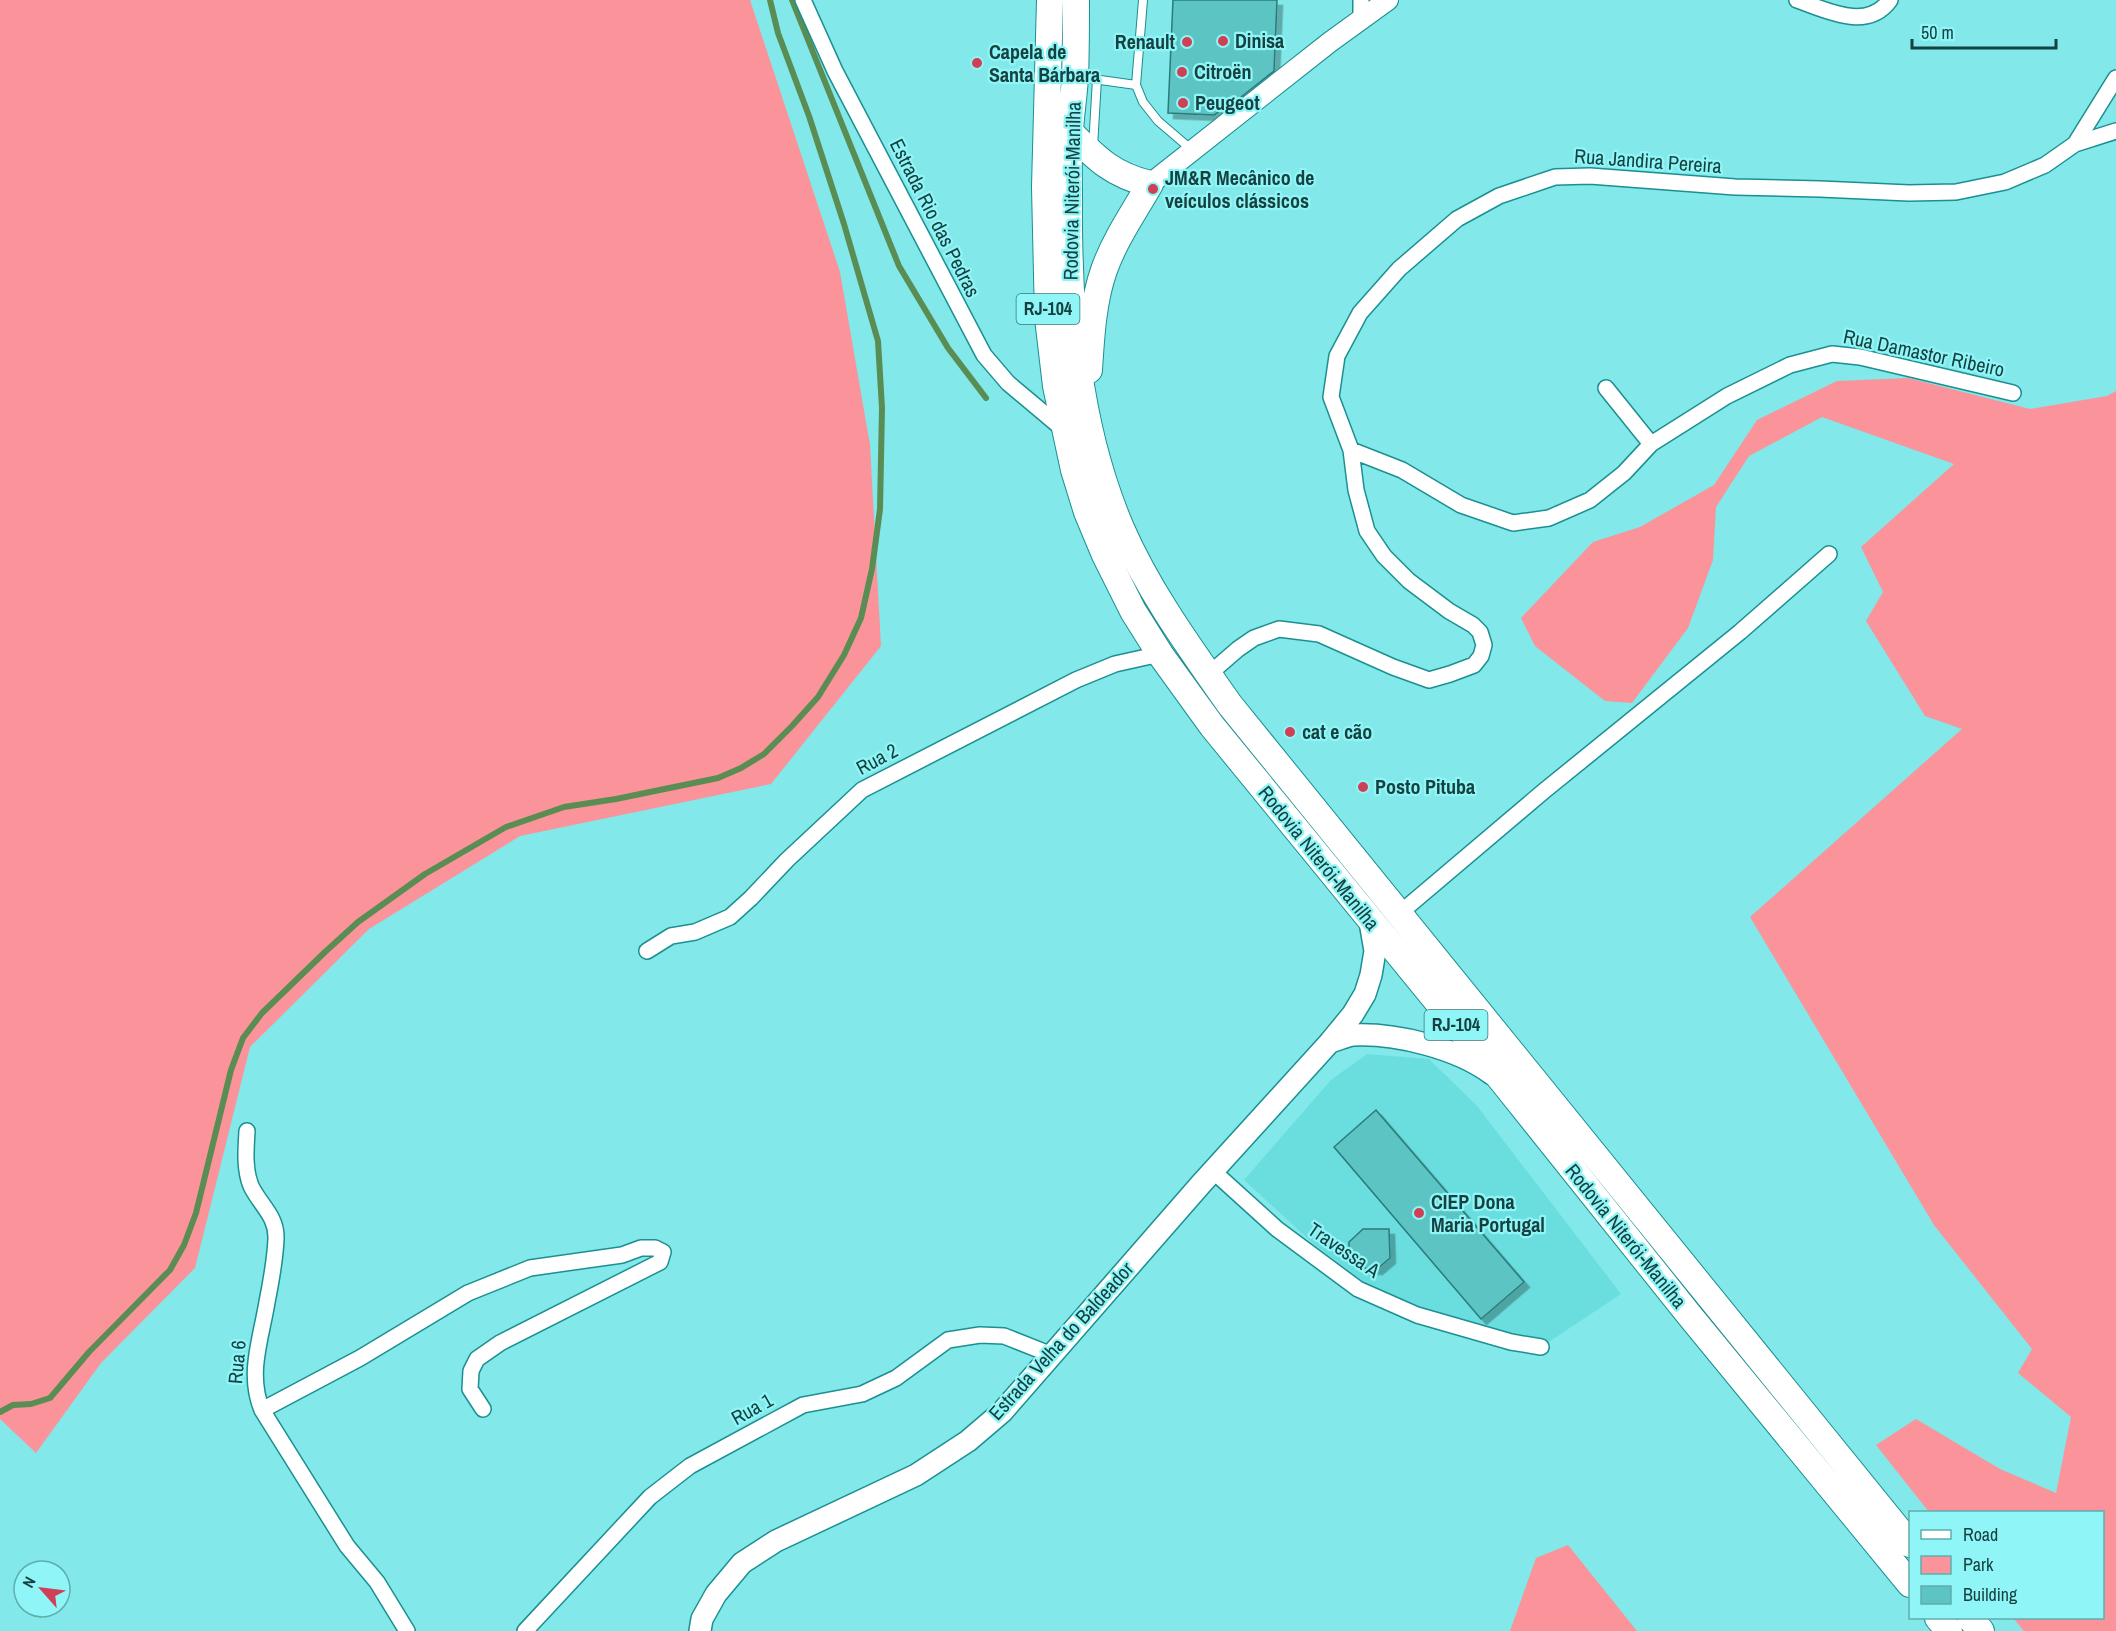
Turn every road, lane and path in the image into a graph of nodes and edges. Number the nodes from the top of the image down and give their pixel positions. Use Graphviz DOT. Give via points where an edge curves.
graph roads {
  1 [pos="803,0"];
  2 [pos="1050,0"];
  3 [pos="1076,0"];
  4 [pos="1143,0"];
  5 [pos="1388,0"];
  6 [pos="1797,0"];
  7 [pos="1890,0"];
  8 [pos="1361,10"];
  9 [pos="1086,78"];
  10 [pos="2116,78"];
  11 [pos="1136,85"];
  12 [pos="2116,131"];
  13 [pos="1070,132"];
  14 [pos="2075,144"];
  15 [pos="1193,151"];
  16 [pos="1092,154"];
  17 [pos="1150,184"];
  18 [pos="1606,388"];
  19 [pos="2013,393"];
  20 [pos="1086,406"];
  21 [pos="1064,430"];
  22 [pos="1651,444"];
  23 [pos="1351,450"];
  24 [pos="1829,554"];
  25 [pos="1160,654"];
  26 [pos="1208,675"];
  27 [pos="1400,913"];
  28 [pos="1370,922"];
  29 [pos="647,951"];
  30 [pos="1330,1042"];
  31 [pos="1503,1082"];
  32 [pos="246,1131"];
  33 [pos="1213,1171"];
  34 [pos="1540,1347"];
  35 [pos="1052,1355"];
  36 [pos="483,1408"];
  37 [pos="261,1410"];
  38 [pos="1909,1542"];
  39 [pos="1909,1582"];
  40 [pos="1972,1619"];
  41 [pos="407,1631"];
  42 [pos="525,1631"];
  43 [pos="700,1631"];
  44 [pos="1981,1631"];
  1 -- 21 [label="street, Estrada Rio das Pedras" via="835,71 984,355 1008,383"];
  2 -- 21 [label="highway, Rodovia Niterói-Manilha / RJ-104" via="1045,187 1048,318"];
  3 -- 9 [label="highway, Rodovia Niterói-Manilha / RJ-104"];
  4 -- 11 [label="lane"];
  5 -- 8 [label="street"];
  6 -- 7 [label="street" via="1849,17 1870,16"];
  8 -- 15 [label="street"];
  9 -- 11 [label="lane"];
  9 -- 13 [label="highway, Rodovia Niterói-Manilha / RJ-104"];
  9 -- 16 [label="lane"];
  10 -- 14 [label="street"];
  11 -- 15 [label="lane" via="1158,121"];
  12 -- 14 [label="street, Rua Jandira Pereira"];
  13 -- 16 [label="highway"];
  13 -- 20 [label="highway, Rodovia Niterói-Manilha / RJ-104" via="1070,279 1073,330"];
  14 -- 23 [label="street, Rua Jandira Pereira" via="2045,165 2005,182 1956,192 1735,187 1590,176 1555,177 1499,196 1457,219 1399,270 1360,313 1337,356 1331,397"];
  15 -- 17 [label="street"];
  16 -- 17 [label="highway" via="1118,174"];
  17 -- 20 [label="highway" via="1104,271 1091,343"];
  18 -- 22 [label="street"];
  19 -- 22 [label="street, Rua Damastor Ribeiro" via="1832,354 1790,365 1727,396"];
  20 -- 26 [label="highway, Rodovia Niterói-Manilha / RJ-104" via="1098,461 1121,526 1146,580"];
  21 -- 25 [label="highway, Rodovia Niterói-Manilha / RJ-104" via="1087,512 1105,555"];
  22 -- 23 [label="street, Rua Damastor Ribeiro" via="1624,473 1590,500 1549,518 1513,523 1461,505 1402,470"];
  23 -- 26 [label="street, Rua Jandira Pereira" via="1367,531 1384,556 1409,581 1480,632 1484,645 1481,656 1474,665 1429,680 1319,634 1280,629 1254,638"];
  24 -- 27 [label="street"];
  25 -- 28 [label="highway, Rodovia Niterói-Manilha / RJ-104" via="1212,726"];
  25 -- 29 [label="street, Rua 2" via="1116,664 1076,680 862,790 730,916 695,932 671,936"];
  26 -- 27 [label="highway, Rodovia Niterói-Manilha / RJ-104"];
  27 -- 38 [label="highway, Rodovia Niterói-Manilha / RJ-104"];
  28 -- 30 [label="main road, Estrada Velha do Baldeador" via="1375,951 1365,994"];
  28 -- 31 [label="highway, Rodovia Niterói-Manilha / RJ-104"];
  30 -- 31 [label="main road" via="1350,1035 1372,1035 1426,1045 1479,1064"];
  30 -- 33 [label="main road, Estrada Velha do Baldeador"];
  31 -- 39 [label="highway, Rodovia Niterói-Manilha / RJ-104"];
  32 -- 37 [label="street, Rua 6" via="246,1167 251,1186 274,1222 276,1238 254,1366"];
  33 -- 34 [label="street, Travessa A" via="1277,1229 1358,1289 1417,1315"];
  33 -- 35 [label="main road, Estrada Velha do Baldeador"];
  35 -- 42 [label="street, Rua 1" via="1004,1336 948,1340 896,1378 862,1394 803,1405 690,1466 650,1497"];
  35 -- 43 [label="main road, Estrada Velha do Baldeador" via="1002,1412 968,1441 916,1475 776,1541 742,1563 716,1593"];
  36 -- 37 [label="street" via="470,1389 471,1371 477,1359 500,1343 660,1262 663,1252 641,1248 621,1255 530,1268 468,1293 360,1358"];
  37 -- 41 [label="street, Rua 6" via="347,1546 377,1582"];
  40 -- 44 [label="highway"];
}
